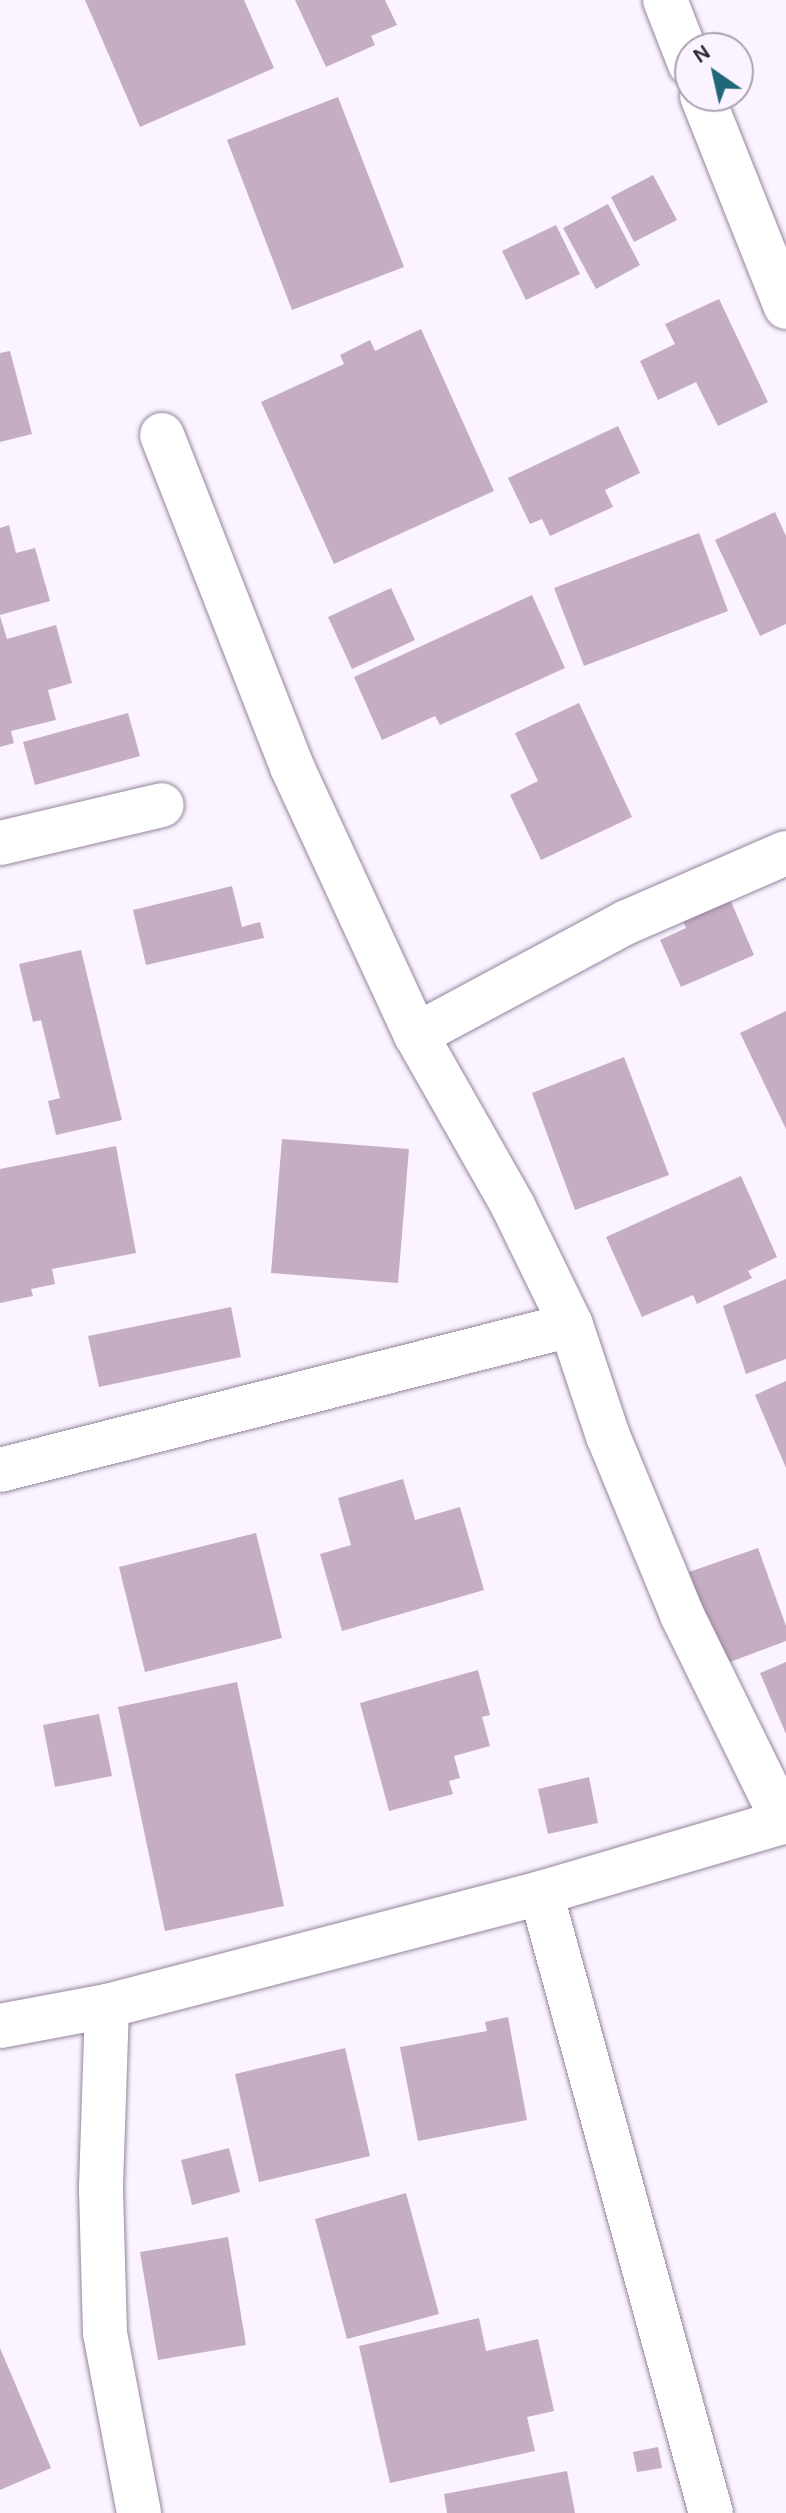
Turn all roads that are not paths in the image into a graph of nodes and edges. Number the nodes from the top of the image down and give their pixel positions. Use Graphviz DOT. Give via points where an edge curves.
graph roads {
  1 [pos="665,0"];
  2 [pos="678,32"];
  3 [pos="709,112"];
  4 [pos="778,263"];
  5 [pos="786,307"];
  6 [pos="162,435"];
  7 [pos="162,805"];
  8 [pos="0,843"];
  9 [pos="786,853"];
  10 [pos="416,1035"];
  11 [pos="571,1325"];
  12 [pos="0,1470"];
  13 [pos="785,1822"];
  14 [pos="541,1893"];
  15 [pos="107,2006"];
  16 [pos="0,2026"];
  17 [pos="139,2513"];
  18 [pos="711,2513"];
  1 -- 2 [label="street"];
  3 -- 4 [label="street"];
  4 -- 5 [label="street"];
  6 -- 10 [label="street" via="292,767"];
  7 -- 8 [label="street"];
  9 -- 10 [label="street" via="627,922"];
  10 -- 11 [label="street" via="513,1206"];
  11 -- 12 [label="street"];
  11 -- 13 [label="street" via="608,1436 682,1615"];
  13 -- 14 [label="street"];
  14 -- 15 [label="street"];
  14 -- 18 [label="street"];
  15 -- 16 [label="street"];
  15 -- 17 [label="street" via="101,2190 105,2333"];
}
